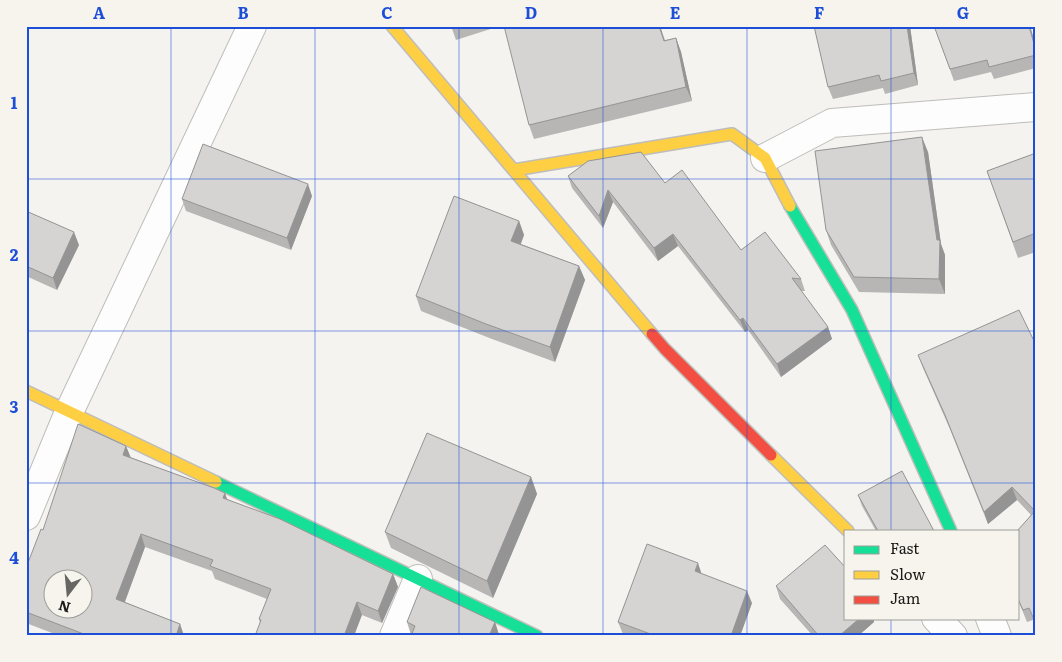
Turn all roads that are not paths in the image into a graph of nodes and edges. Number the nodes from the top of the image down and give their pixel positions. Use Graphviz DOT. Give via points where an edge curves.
graph roads {
  1 [pos="252,26"];
  2 [pos="392,26"];
  3 [pos="1036,107"];
  4 [pos="765,158"];
  5 [pos="514,170"];
  6 [pos="26,391"];
  7 [pos="69,412"];
  8 [pos="26,516"];
  9 [pos="847,530"];
  10 [pos="950,530"];
  11 [pos="418,579"];
  12 [pos="938,620"];
  13 [pos="991,620"];
  14 [pos="394,636"];
  15 [pos="537,636"];
  16 [pos="954,636"];
  17 [pos="997,636"];
  1 -- 7 [label="street"];
  2 -- 5 [label="street"];
  3 -- 4 [label="street" via="832,123"];
  4 -- 5 [label="street" via="732,134"];
  4 -- 10 [label="street" via="795,216 852,310"];
  5 -- 9 [label="street" via="664,348"];
  6 -- 7 [label="street"];
  7 -- 8 [label="street"];
  7 -- 11 [label="street"];
  11 -- 14 [label="street"];
  11 -- 15 [label="street"];
  12 -- 16 [label="street"];
  13 -- 17 [label="street"];
}
